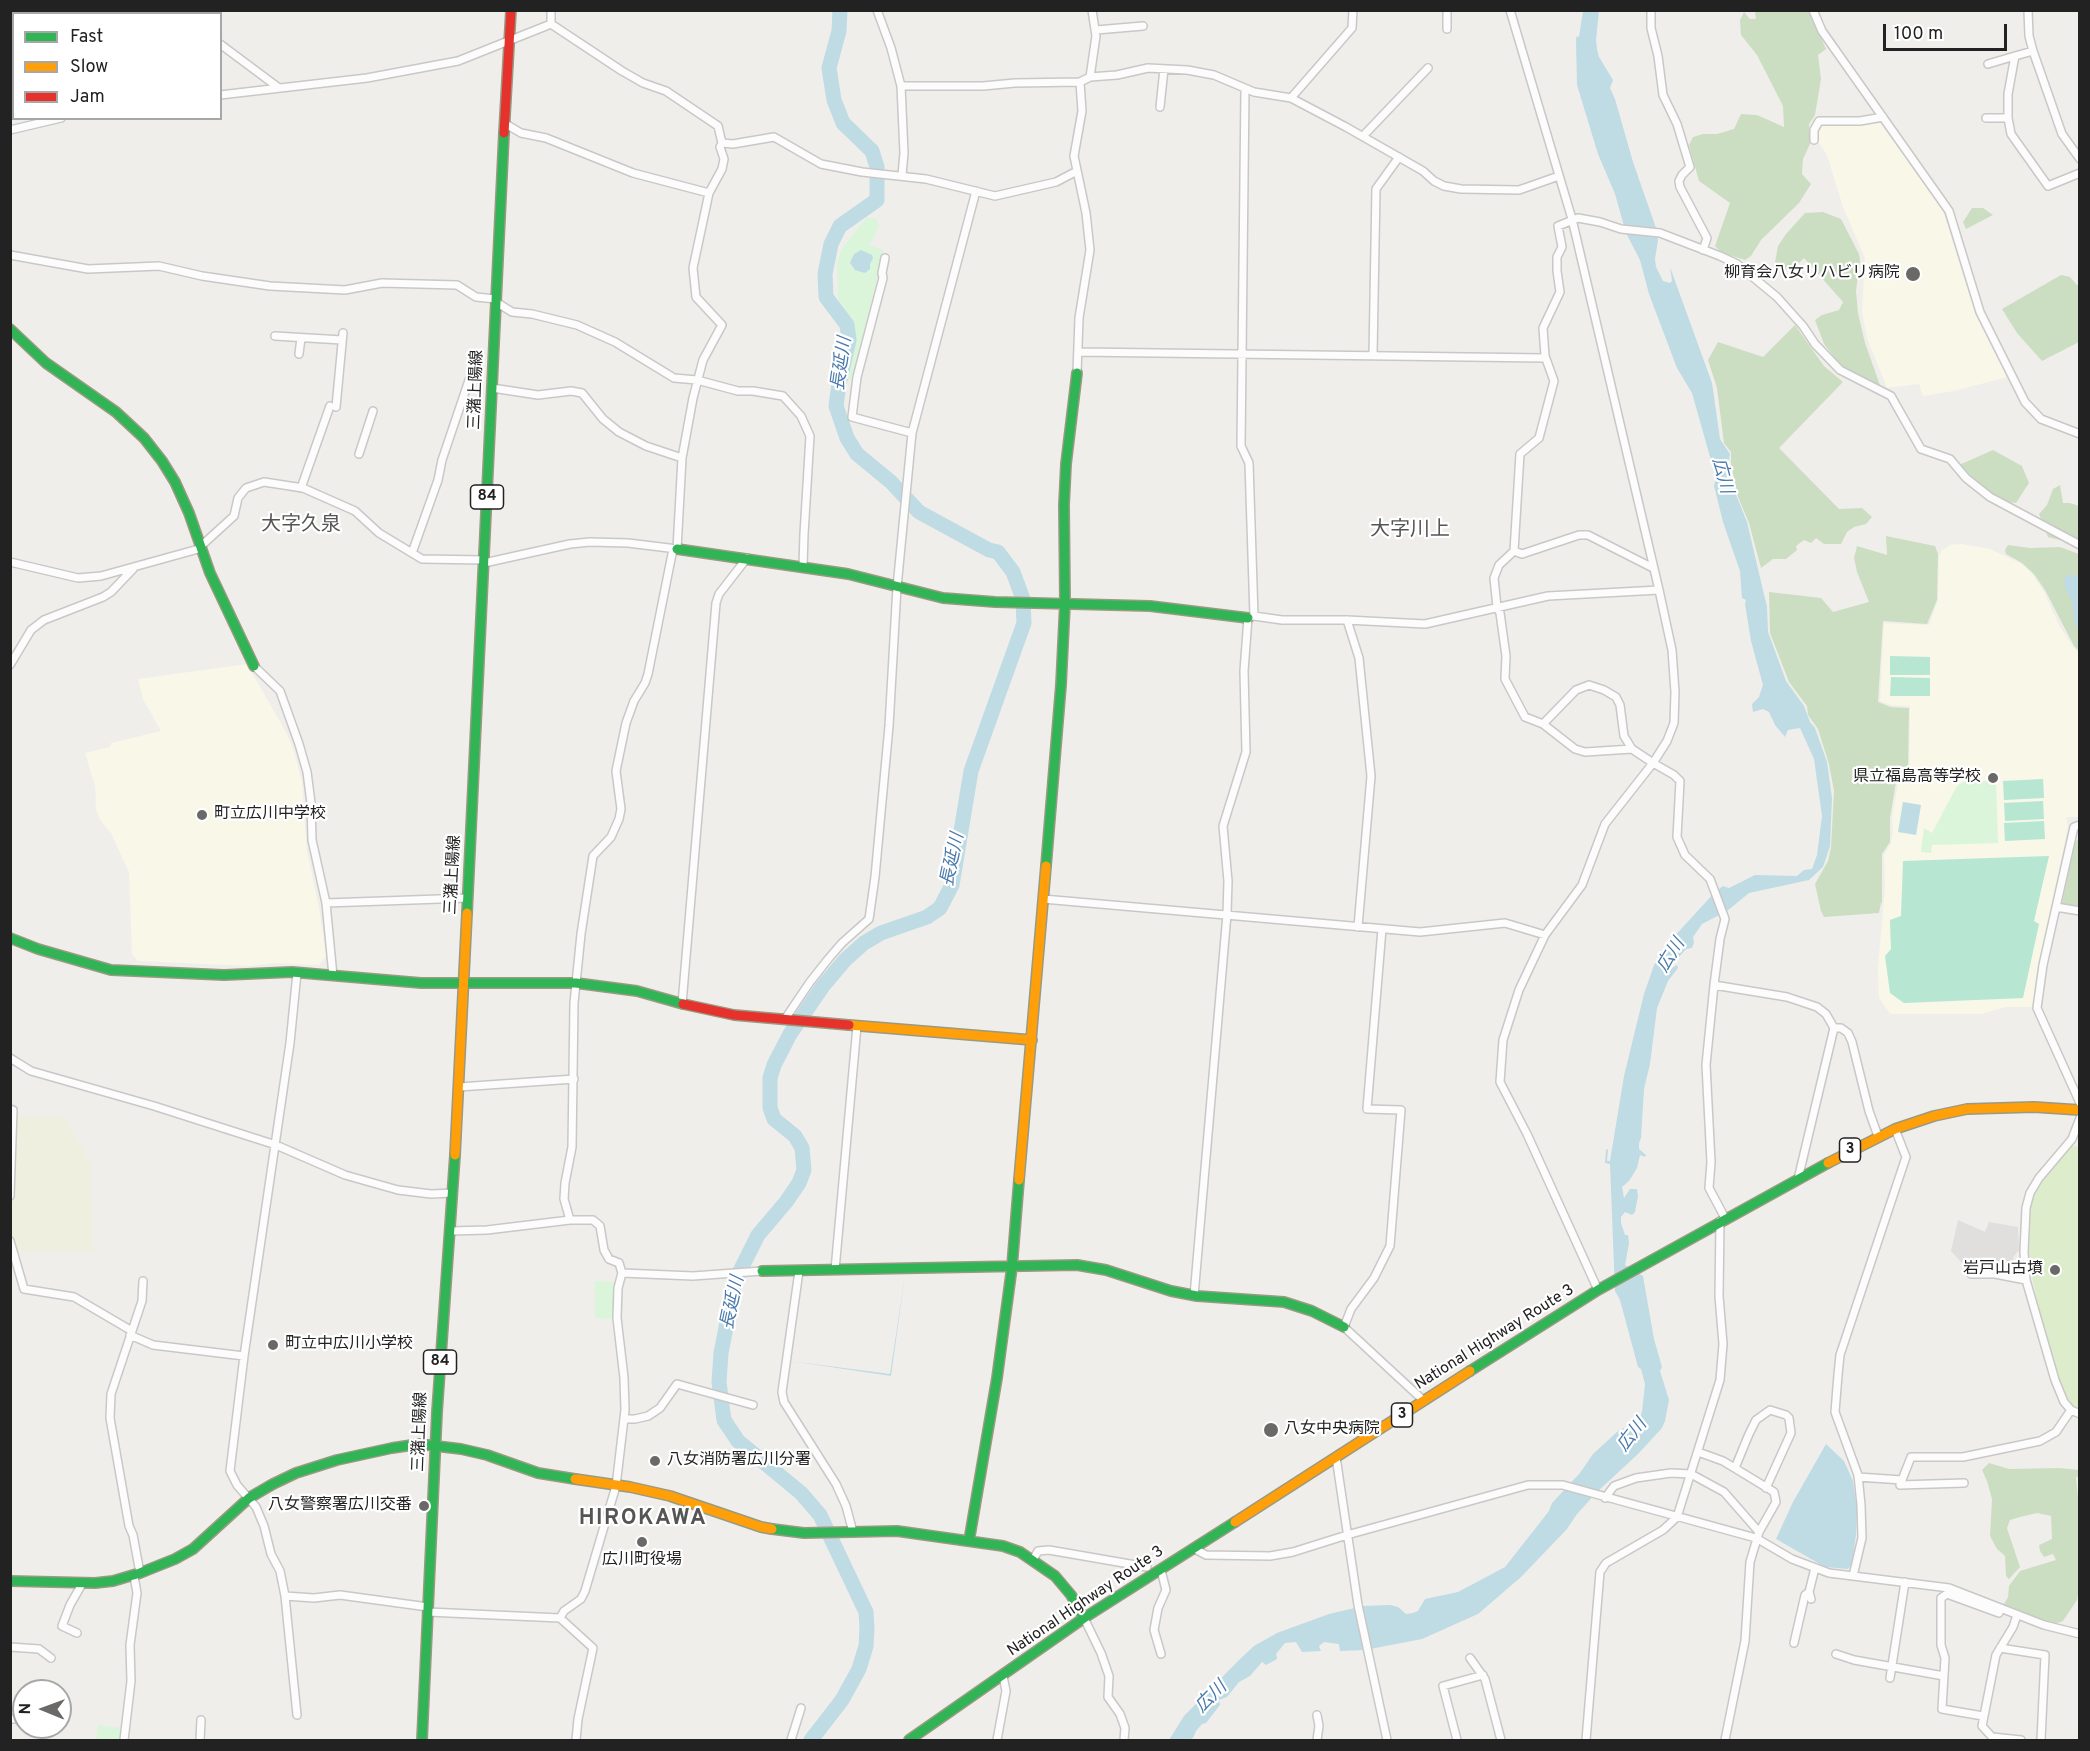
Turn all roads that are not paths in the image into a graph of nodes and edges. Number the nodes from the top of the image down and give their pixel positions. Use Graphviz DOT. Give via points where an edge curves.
graph roads {
  1 [pos="511,10"];
  2 [pos="551,10"];
  3 [pos="877,10"];
  4 [pos="1092,10"];
  5 [pos="1353,10"];
  6 [pos="1447,10"];
  7 [pos="1510,10"];
  8 [pos="1652,10"];
  9 [pos="1813,10"];
  10 [pos="2028,10"];
  11 [pos="550,24"];
  12 [pos="1143,26"];
  13 [pos="1447,28"];
  14 [pos="1096,30"];
  15 [pos="509,40"];
  16 [pos="222,45"];
  17 [pos="2033,51"];
  18 [pos="2015,56"];
  19 [pos="1988,64"];
  20 [pos="1428,68"];
  21 [pos="1164,69"];
  22 [pos="1090,77"];
  23 [pos="1080,82"];
  24 [pos="901,86"];
  25 [pos="279,88"];
  26 [pos="1245,89"];
  27 [pos="222,95"];
  28 [pos="1292,98"];
  29 [pos="1160,107"];
  30 [pos="1883,117"];
  31 [pos="1986,118"];
  32 [pos="2008,118"];
  33 [pos="52,120"];
  34 [pos="504,123"];
  35 [pos="10,130"];
  36 [pos="1363,136"];
  37 [pos="1814,140"];
  38 [pos="722,143"];
  39 [pos="1399,157"];
  40 [pos="2079,159"];
  41 [pos="1077,171"];
  42 [pos="2079,173"];
  43 [pos="902,175"];
  44 [pos="1559,176"];
  45 [pos="976,191"];
  46 [pos="709,194"];
  47 [pos="1572,219"];
  48 [pos="1703,250"];
  49 [pos="10,255"];
  50 [pos="885,258"];
  51 [pos="496,300"];
  52 [pos="10,330"];
  53 [pos="275,336"];
  54 [pos="301,338"];
  55 [pos="1079,352"];
  56 [pos="1242,353"];
  57 [pos="299,354"];
  58 [pos="1373,355"];
  59 [pos="1545,358"];
  60 [pos="1077,373"];
  61 [pos="469,380"];
  62 [pos="697,380"];
  63 [pos="492,388"];
  64 [pos="373,411"];
  65 [pos="912,433"];
  66 [pos="2079,434"];
  67 [pos="359,454"];
  68 [pos="682,458"];
  69 [pos="301,488"];
  70 [pos="2079,545"];
  71 [pos="201,547"];
  72 [pos="675,549"];
  73 [pos="1514,551"];
  74 [pos="412,553"];
  75 [pos="747,558"];
  76 [pos="10,562"];
  77 [pos="485,562"];
  78 [pos="804,566"];
  79 [pos="1653,568"];
  80 [pos="133,569"];
  81 [pos="897,586"];
  82 [pos="1659,590"];
  83 [pos="1065,603"];
  84 [pos="1497,607"];
  85 [pos="1251,617"];
  86 [pos="1347,620"];
  87 [pos="10,665"];
  88 [pos="254,666"];
  89 [pos="1543,724"];
  90 [pos="1632,749"];
  91 [pos="1653,764"];
  92 [pos="2079,825"];
  93 [pos="468,898"];
  94 [pos="1042,899"];
  95 [pos="326,903"];
  96 [pos="2056,907"];
  97 [pos="2079,911"];
  98 [pos="1227,914"];
  99 [pos="1358,927"];
  100 [pos="1382,929"];
  101 [pos="1545,935"];
  102 [pos="10,938"];
  103 [pos="297,973"];
  104 [pos="333,976"];
  105 [pos="576,983"];
  106 [pos="464,984"];
  107 [pos="1714,985"];
  108 [pos="682,1004"];
  109 [pos="787,1019"];
  110 [pos="857,1026"];
  111 [pos="1834,1028"];
  112 [pos="1032,1040"];
  113 [pos="10,1058"];
  114 [pos="574,1079"];
  115 [pos="459,1087"];
  116 [pos="2079,1103"];
  117 [pos="10,1109"];
  118 [pos="2079,1110"];
  119 [pos="2079,1118"];
  120 [pos="1895,1129"];
  121 [pos="1878,1136"];
  122 [pos="276,1145"];
  123 [pos="1798,1179"];
  124 [pos="453,1193"];
  125 [pos="10,1196"];
  126 [pos="1722,1219"];
  127 [pos="570,1220"];
  128 [pos="452,1232"];
  129 [pos="10,1241"];
  130 [pos="1012,1267"];
  131 [pos="835,1270"];
  132 [pos="762,1271"];
  133 [pos="800,1271"];
  134 [pos="622,1273"];
  135 [pos="1971,1274"];
  136 [pos="2026,1280"];
  137 [pos="143,1281"];
  138 [pos="1598,1290"];
  139 [pos="1194,1296"];
  140 [pos="1344,1327"];
  141 [pos="131,1333"];
  142 [pos="244,1356"];
  143 [pos="1424,1401"];
  144 [pos="753,1405"];
  145 [pos="2071,1410"];
  146 [pos="2079,1414"];
  147 [pos="624,1419"];
  148 [pos="436,1446"];
  149 [pos="1698,1452"];
  150 [pos="1335,1456"];
  151 [pos="1736,1468"];
  152 [pos="1691,1474"];
  153 [pos="1858,1477"];
  154 [pos="1902,1480"];
  155 [pos="1964,1483"];
  156 [pos="616,1486"];
  157 [pos="1766,1488"];
  158 [pos="1602,1497"];
  159 [pos="249,1498"];
  160 [pos="1677,1517"];
  161 [pos="853,1532"];
  162 [pos="1347,1535"];
  163 [pos="1757,1535"];
  164 [pos="969,1541"];
  165 [pos="1195,1549"];
  166 [pos="1033,1560"];
  167 [pos="1147,1567"];
  168 [pos="1815,1568"];
  169 [pos="1161,1570"];
  170 [pos="137,1574"];
  171 [pos="1853,1575"];
  172 [pos="10,1581"];
  173 [pos="1905,1582"];
  174 [pos="82,1584"];
  175 [pos="285,1596"];
  176 [pos="2001,1608"];
  177 [pos="428,1610"];
  178 [pos="2017,1615"];
  179 [pos="560,1618"];
  180 [pos="1084,1618"];
  181 [pos="77,1633"];
  182 [pos="2079,1635"];
  183 [pos="1794,1643"];
  184 [pos="10,1647"];
  185 [pos="2000,1648"];
  186 [pos="1161,1654"];
  187 [pos="1836,1654"];
  188 [pos="51,1658"];
  189 [pos="1470,1658"];
  190 [pos="1892,1666"];
  191 [pos="1483,1675"];
  192 [pos="1003,1676"];
  193 [pos="1944,1676"];
  194 [pos="1890,1678"];
  195 [pos="801,1708"];
  196 [pos="297,1715"];
  197 [pos="1317,1715"];
  198 [pos="1983,1716"];
  199 [pos="201,1720"];
  200 [pos="124,1740"];
  201 [pos="200,1740"];
  202 [pos="422,1740"];
  203 [pos="576,1740"];
  204 [pos="791,1740"];
  205 [pos="909,1740"];
  206 [pos="997,1740"];
  207 [pos="1124,1740"];
  208 [pos="1317,1740"];
  209 [pos="1387,1740"];
  210 [pos="1457,1740"];
  211 [pos="1501,1740"];
  212 [pos="1586,1740"];
  213 [pos="1725,1740"];
  214 [pos="2021,1740"];
  215 [pos="2041,1740"];
  1 -- 15 [label="main road, 三潴上陽線 / 84"];
  2 -- 11 [label="street"];
  3 -- 24 [label="street"];
  4 -- 14 [label="street"];
  5 -- 28 [label="street" via="1352,28"];
  6 -- 13 [label="street"];
  7 -- 44 [label="street"];
  8 -- 48 [label="street" via="1651,28 1663,96 1677,124 1690,167 1679,181 1680,187 1707,238"];
  9 -- 30 [label="street" via="1822,31"];
  10 -- 17 [label="street"];
  11 -- 15 [label="street"];
  11 -- 38 [label="street" via="622,71 666,91 711,120 718,126"];
  12 -- 14 [label="street"];
  14 -- 22 [label="street"];
  15 -- 25 [label="street" via="458,61 367,78"];
  15 -- 34 [label="main road, 三潴上陽線 / 84"];
  16 -- 25 [label="street"];
  17 -- 18 [label="street"];
  17 -- 40 [label="street" via="2062,134"];
  18 -- 19 [label="street"];
  18 -- 32 [label="street"];
  20 -- 36 [label="street"];
  21 -- 22 [label="street"];
  21 -- 26 [label="street" via="1214,75"];
  21 -- 29 [label="street"];
  22 -- 23 [label="street"];
  23 -- 24 [label="street"];
  23 -- 41 [label="street" via="1082,111 1074,156"];
  24 -- 43 [label="street"];
  25 -- 27 [label="street"];
  26 -- 28 [label="street"];
  26 -- 56 [label="street"];
  28 -- 36 [label="street"];
  30 -- 37 [label="street" via="1819,121"];
  30 -- 66 [label="street" via="1949,211 1980,312 2025,402 2041,419"];
  31 -- 32 [label="street"];
  32 -- 42 [label="street" via="2010,134 2048,186"];
  33 -- 35 [label="street"];
  34 -- 46 [label="street" via="520,133 546,138 633,173"];
  34 -- 51 [label="main road, 三潴上陽線 / 84"];
  36 -- 39 [label="street"];
  38 -- 43 [label="street" via="774,137 821,164"];
  38 -- 46 [label="street" via="722,169"];
  39 -- 44 [label="street" via="1434,181 1461,189 1519,190"];
  39 -- 58 [label="street" via="1376,189"];
  41 -- 45 [label="street" via="1056,182 995,196"];
  41 -- 55 [label="street" via="1090,250 1079,318"];
  43 -- 45 [label="street"];
  44 -- 47 [label="street"];
  45 -- 65 [label="street"];
  46 -- 62 [label="street" via="693,268 696,297 722,325"];
  47 -- 48 [label="street" via="1660,233"];
  47 -- 59 [label="street" via="1558,226 1562,246 1557,257 1560,291 1543,328"];
  47 -- 79 [label="street"];
  48 -- 70 [label="street" via="1737,264 1777,297 1840,370 1891,396 1921,449 1950,459 1990,497"];
  49 -- 51 [label="street" via="88,269 159,266 270,286 345,290 382,283 457,285 476,297"];
  50 -- 65 [label="street" via="857,377 852,417"];
  51 -- 62 [label="street" via="512,312 577,324 674,378"];
  51 -- 63 [label="main road, 三潴上陽線 / 84"];
  52 -- 71 [label="main road" via="46,363 116,412 144,438 175,482"];
  53 -- 54 [label="street"];
  54 -- 57 [label="street"];
  54 -- 69 [label="street" via="343,337 333,406"];
  55 -- 56 [label="street"];
  55 -- 60 [label="street"];
  56 -- 58 [label="street"];
  56 -- 85 [label="street" via="1241,446 1249,463"];
  58 -- 59 [label="street"];
  59 -- 73 [label="street" via="1554,381 1539,438 1520,454"];
  60 -- 83 [label="main road" via="1066,464"];
  61 -- 74 [label="street"];
  62 -- 68 [label="street"];
  62 -- 78 [label="street" via="738,391 783,396 807,425 810,435"];
  63 -- 68 [label="street" via="538,395 582,393 619,432"];
  63 -- 77 [label="main road, 三潴上陽線 / 84"];
  64 -- 67 [label="street"];
  65 -- 81 [label="street"];
  68 -- 72 [label="street"];
  69 -- 71 [label="street" via="264,482 246,488 238,498 234,516"];
  69 -- 74 [label="street" via="355,511 379,533"];
  71 -- 80 [label="street"];
  71 -- 88 [label="main road"];
  72 -- 75 [label="main road"];
  72 -- 77 [label="street" via="590,542"];
  72 -- 105 [label="street" via="648,674 626,723 616,771 620,819 614,833 593,856"];
  73 -- 79 [label="street" via="1522,554 1588,535"];
  73 -- 84 [label="street" via="1494,578"];
  74 -- 77 [label="street" via="422,559"];
  75 -- 78 [label="main road"];
  75 -- 108 [label="street" via="716,603"];
  76 -- 80 [label="street" via="78,578"];
  77 -- 93 [label="main road, 三潴上陽線 / 84"];
  78 -- 81 [label="main road"];
  79 -- 82 [label="street"];
  80 -- 87 [label="street" via="103,597 44,620 31,630"];
  81 -- 83 [label="main road" via="970,601"];
  81 -- 109 [label="street" via="889,726 869,919 829,958"];
  82 -- 84 [label="street" via="1548,596"];
  82 -- 91 [label="street" via="1671,650 1674,723"];
  83 -- 85 [label="main road" via="1150,606"];
  83 -- 94 [label="main road"];
  84 -- 86 [label="street" via="1425,624"];
  84 -- 89 [label="street" via="1506,656 1505,679 1525,717"];
  85 -- 86 [label="street"];
  85 -- 98 [label="street" via="1244,671 1246,752 1222,826"];
  86 -- 99 [label="street" via="1359,658 1371,776"];
  88 -- 95 [label="street" via="280,691 299,744 307,772 312,840"];
  89 -- 90 [label="street" via="1575,749 1585,752"];
  89 -- 90 [label="street" via="1576,690 1589,686 1605,690 1620,705 1624,736"];
  90 -- 91 [label="street"];
  91 -- 101 [label="street" via="1605,824 1582,885"];
  91 -- 107 [label="street" via="1680,781 1677,837 1685,855 1704,872 1725,915"];
  92 -- 96 [label="street" via="2074,826"];
  93 -- 95 [label="street"];
  93 -- 106 [label="main road, 三潴上陽線 / 84"];
  94 -- 98 [label="street"];
  94 -- 112 [label="main road"];
  95 -- 104 [label="street"];
  96 -- 97 [label="street"];
  96 -- 116 [label="street" via="2037,1008"];
  98 -- 99 [label="street"];
  98 -- 139 [label="street"];
  99 -- 100 [label="street"];
  100 -- 101 [label="street" via="1420,932 1505,923"];
  100 -- 140 [label="street" via="1367,1108 1401,1110 1390,1246"];
  101 -- 138 [label="street" via="1519,990 1503,1040 1500,1082"];
  102 -- 103 [label="main road" via="111,970 224,975"];
  103 -- 104 [label="main road"];
  103 -- 122 [label="street"];
  104 -- 106 [label="main road"];
  105 -- 106 [label="main road"];
  105 -- 108 [label="main road" via="637,991"];
  105 -- 114 [label="street"];
  106 -- 115 [label="main road, 三潴上陽線 / 84"];
  107 -- 111 [label="street" via="1787,997 1817,1007"];
  107 -- 126 [label="street" via="1706,1065 1712,1162 1709,1188"];
  108 -- 109 [label="main road"];
  109 -- 110 [label="main road"];
  110 -- 112 [label="main road"];
  110 -- 131 [label="street"];
  111 -- 121 [label="street" via="1848,1033 1852,1042"];
  111 -- 123 [label="street"];
  112 -- 130 [label="main road"];
  113 -- 122 [label="street" via="31,1071"];
  114 -- 115 [label="street"];
  114 -- 127 [label="street" via="572,1147 564,1198"];
  115 -- 124 [label="main road, 三潴上陽線 / 84"];
  117 -- 125 [label="street"];
  118 -- 120 [label="main road, National Highway Route 3 / 3" via="1967,1109"];
  119 -- 136 [label="street" via="2072,1139 2030,1193 2026,1208"];
  120 -- 121 [label="main road, National Highway Route 3 / 3"];
  120 -- 153 [label="street" via="1906,1158 1840,1355 1835,1412"];
  121 -- 123 [label="main road, National Highway Route 3 / 3"];
  122 -- 124 [label="street" via="345,1175 398,1190"];
  122 -- 142 [label="street"];
  123 -- 126 [label="main road, National Highway Route 3 / 3"];
  124 -- 128 [label="main road, 三潴上陽線 / 84"];
  126 -- 138 [label="main road, National Highway Route 3 / 3"];
  126 -- 149 [label="street" via="1720,1380"];
  127 -- 128 [label="street"];
  127 -- 134 [label="street" via="593,1220 600,1226 604,1250 609,1259 619,1263"];
  128 -- 148 [label="main road, 三潴上陽線 / 84" via="447,1250"];
  129 -- 141 [label="street" via="24,1289 74,1297"];
  130 -- 131 [label="main road"];
  130 -- 139 [label="main road" via="1084,1266"];
  130 -- 164 [label="main road" via="998,1378"];
  131 -- 133 [label="main road"];
  132 -- 133 [label="main road"];
  132 -- 134 [label="street" via="693,1276"];
  133 -- 161 [label="street" via="782,1392 784,1402 836,1484"];
  134 -- 147 [label="street" via="617,1318"];
  135 -- 136 [label="street"];
  136 -- 145 [label="street" via="2055,1380"];
  137 -- 141 [label="street" via="142,1301"];
  138 -- 143 [label="main road, National Highway Route 3 / 3"];
  139 -- 140 [label="main road" via="1284,1302"];
  140 -- 143 [label="street"];
  141 -- 142 [label="street" via="153,1344"];
  141 -- 170 [label="street" via="111,1394 110,1418"];
  142 -- 159 [label="street" via="230,1471"];
  143 -- 150 [label="main road, National Highway Route 3 / 3"];
  144 -- 147 [label="street" via="677,1384 660,1408 648,1416"];
  145 -- 146 [label="street"];
  145 -- 154 [label="street" via="2056,1432 2040,1441 1963,1457 1911,1457"];
  147 -- 156 [label="street"];
  148 -- 156 [label="main road" via="487,1455 538,1473"];
  148 -- 159 [label="main road" via="401,1446 337,1460 296,1473"];
  148 -- 177 [label="main road, 三潴上陽線 / 84"];
  149 -- 151 [label="street"];
  149 -- 152 [label="street"];
  150 -- 162 [label="street"];
  150 -- 165 [label="main road, National Highway Route 3 / 3"];
  151 -- 157 [label="street"];
  151 -- 157 [label="street" via="1756,1420 1770,1410 1786,1415 1791,1433"];
  152 -- 158 [label="street" via="1636,1478 1614,1486"];
  152 -- 160 [label="street"];
  152 -- 163 [label="street" via="1724,1492"];
  153 -- 154 [label="street"];
  153 -- 171 [label="street" via="1862,1538"];
  154 -- 155 [label="street" via="1900,1485"];
  156 -- 161 [label="main road" via="670,1496 772,1529"];
  156 -- 179 [label="street" via="585,1591"];
  157 -- 163 [label="street" via="1774,1492 1776,1502"];
  158 -- 160 [label="street"];
  158 -- 162 [label="street" via="1563,1485 1528,1485"];
  159 -- 170 [label="main road" via="193,1549"];
  159 -- 175 [label="street" via="264,1526"];
  160 -- 163 [label="street"];
  160 -- 212 [label="street" via="1663,1530 1606,1563 1600,1572"];
  161 -- 164 [label="main road" via="897,1531"];
  162 -- 165 [label="street" via="1270,1556 1206,1555"];
  162 -- 209 [label="street"];
  163 -- 168 [label="street" via="1792,1559"];
  163 -- 213 [label="street" via="1749,1572 1745,1641"];
  164 -- 166 [label="main road" via="1003,1546"];
  165 -- 169 [label="main road, National Highway Route 3 / 3"];
  166 -- 167 [label="street" via="1038,1551 1049,1550"];
  166 -- 180 [label="main road" via="1055,1576"];
  168 -- 171 [label="street"];
  168 -- 183 [label="street"];
  169 -- 180 [label="main road, National Highway Route 3 / 3"];
  169 -- 186 [label="street" via="1166,1590 1154,1630"];
  170 -- 174 [label="main road"];
  170 -- 200 [label="street"];
  171 -- 173 [label="street"];
  172 -- 174 [label="main road"];
  173 -- 176 [label="street" via="1949,1588"];
  173 -- 190 [label="street"];
  174 -- 181 [label="street" via="62,1626"];
  175 -- 177 [label="street" via="340,1595"];
  175 -- 196 [label="street"];
  176 -- 178 [label="street"];
  176 -- 193 [label="street" via="1999,1613 1947,1594 1941,1598"];
  177 -- 179 [label="street"];
  177 -- 202 [label="main road, 三潴上陽線 / 84"];
  178 -- 182 [label="street"];
  178 -- 185 [label="street"];
  179 -- 203 [label="street" via="594,1648"];
  180 -- 192 [label="main road, National Highway Route 3 / 3"];
  180 -- 207 [label="street" via="1109,1676 1108,1697 1120,1714"];
  184 -- 188 [label="street" via="39,1649"];
  185 -- 198 [label="street"];
  185 -- 215 [label="street" via="2045,1655"];
  187 -- 190 [label="street"];
  189 -- 191 [label="street"];
  190 -- 193 [label="street"];
  190 -- 194 [label="street"];
  191 -- 210 [label="street" via="1443,1686"];
  191 -- 211 [label="street"];
  192 -- 205 [label="main road, National Highway Route 3 / 3"];
  192 -- 206 [label="street" via="1006,1691"];
  193 -- 198 [label="street" via="1942,1709"];
  195 -- 204 [label="street"];
  197 -- 208 [label="street"];
  198 -- 214 [label="street" via="1982,1726 1992,1737"];
  199 -- 201 [label="street"];
}
